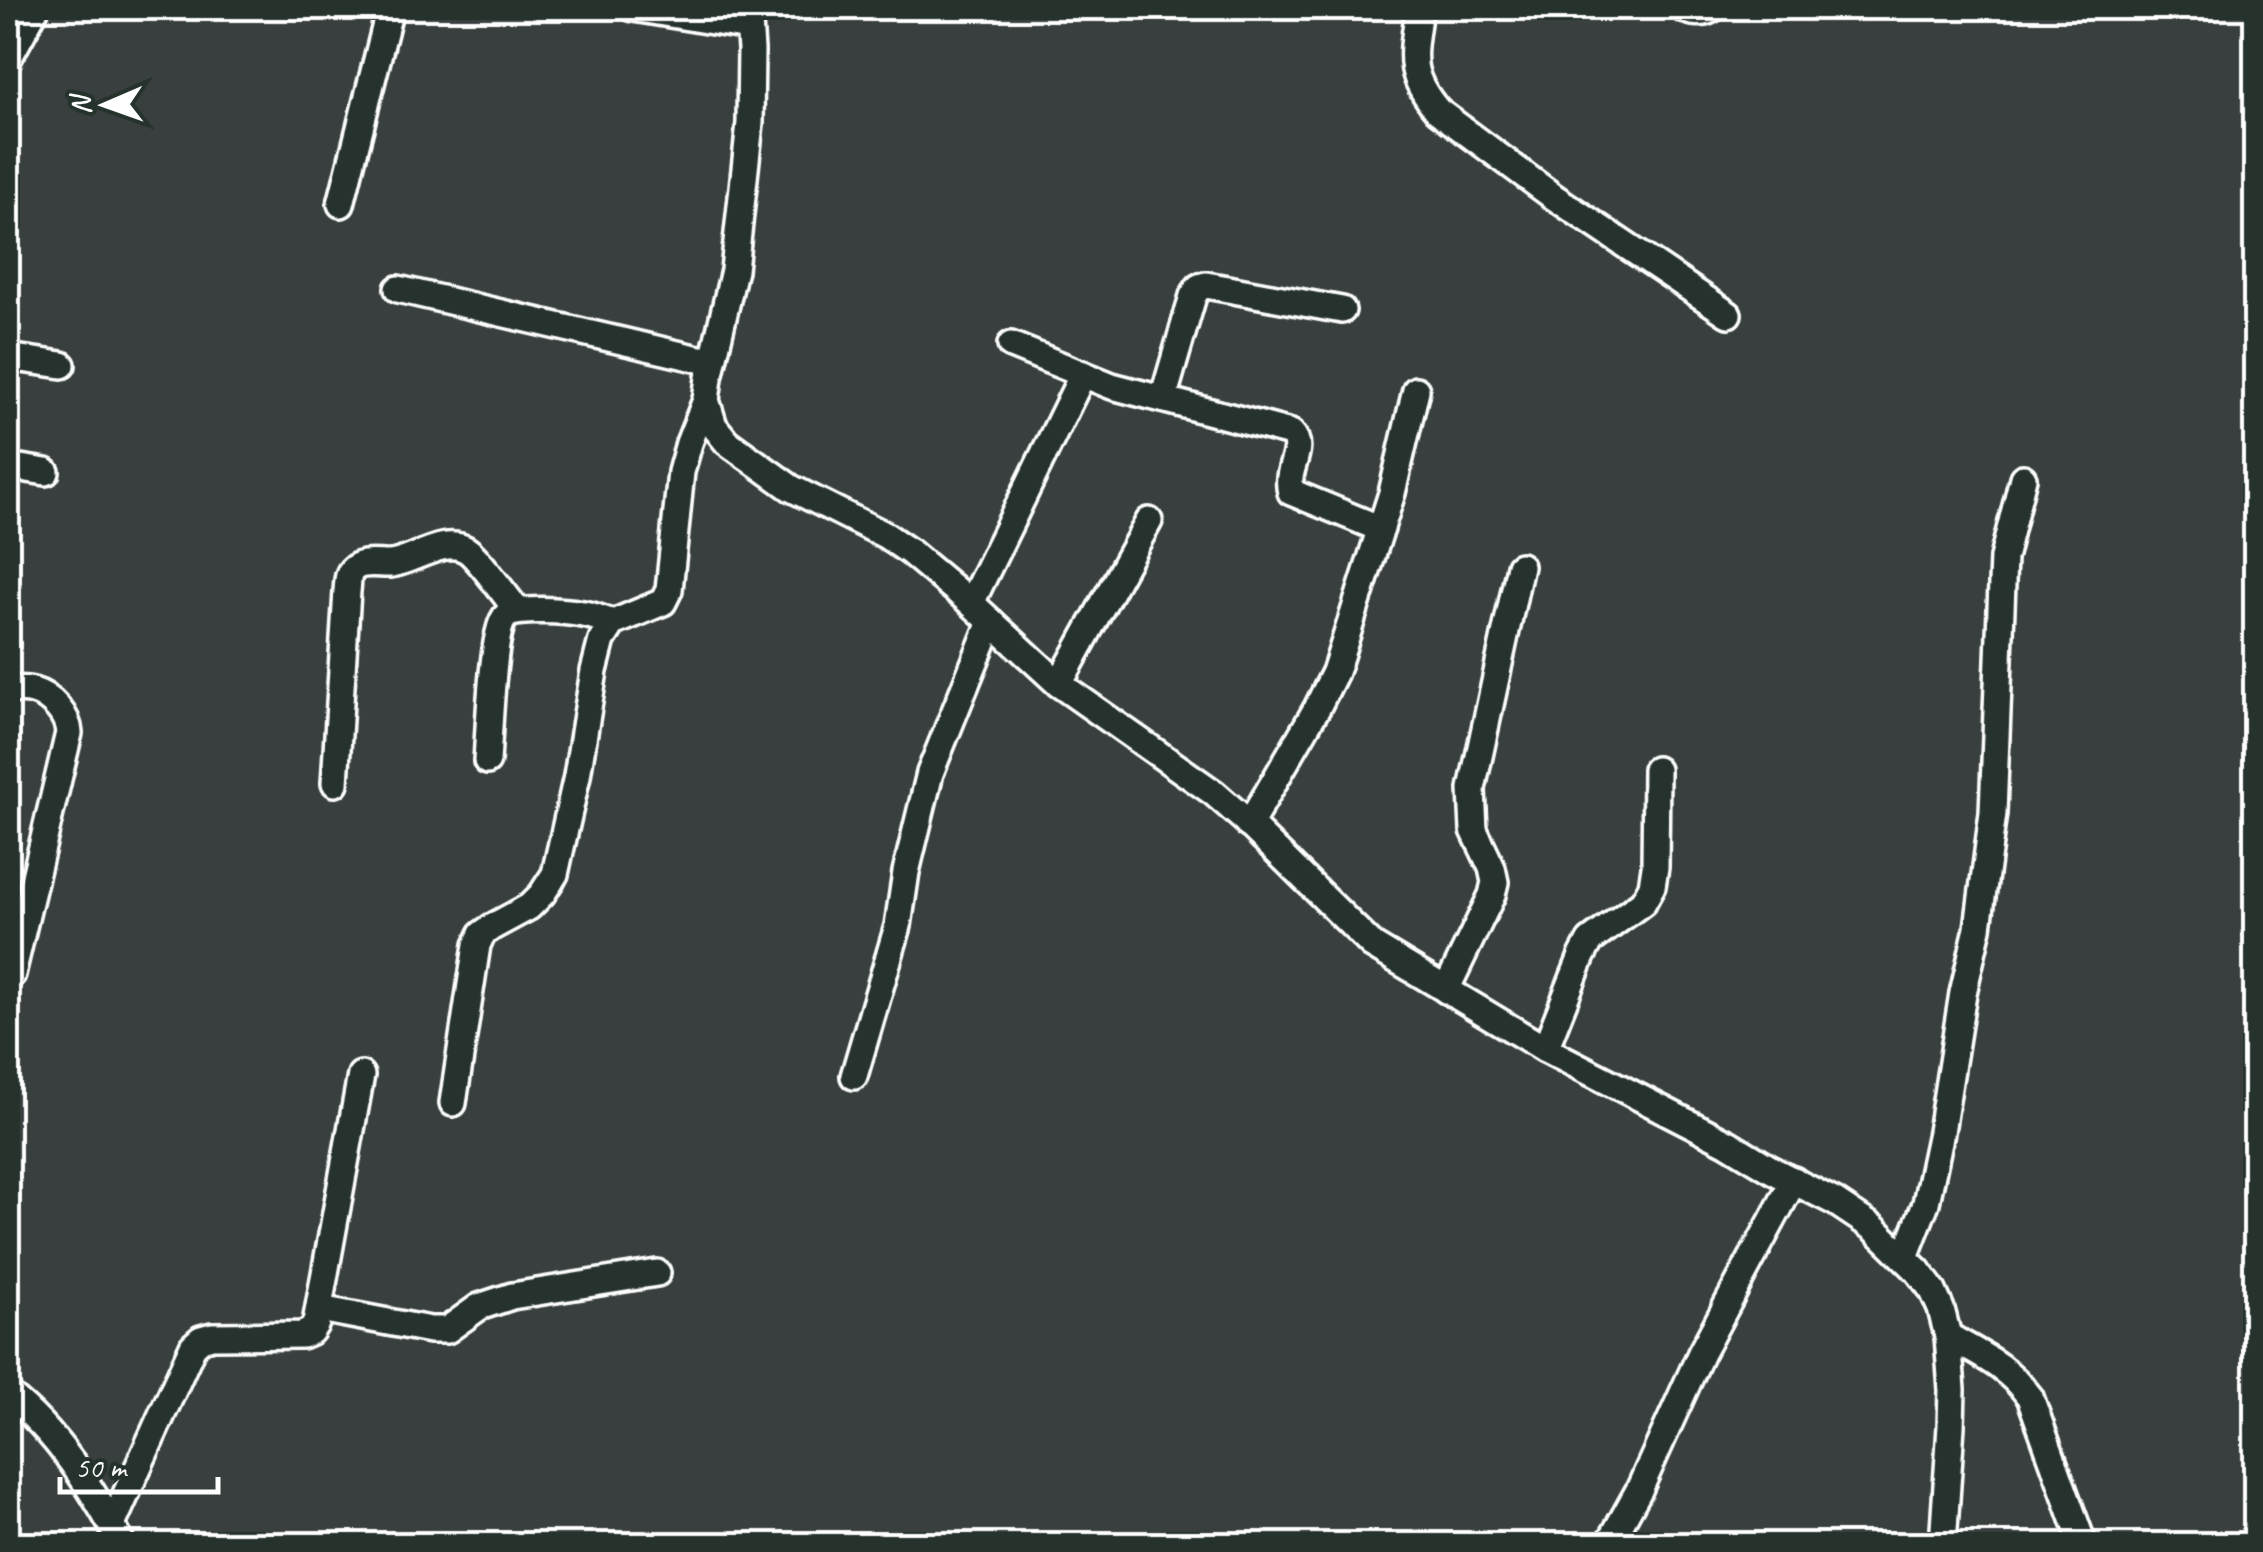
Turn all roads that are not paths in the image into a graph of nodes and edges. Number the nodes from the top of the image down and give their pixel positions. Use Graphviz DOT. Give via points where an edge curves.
graph roads {
  1 [pos="36,8"];
  2 [pos="390,8"];
  3 [pos="633,8"];
  4 [pos="1419,8"];
  5 [pos="1682,8"];
  6 [pos="1713,8"];
  7 [pos="749,17"];
  8 [pos="8,60"];
  9 [pos="341,204"];
  10 [pos="398,289"];
  11 [pos="1342,310"];
  12 [pos="1728,314"];
  13 [pos="1011,345"];
  14 [pos="8,357"];
  15 [pos="712,362"];
  16 [pos="62,365"];
  17 [pos="1082,374"];
  18 [pos="1416,390"];
  19 [pos="1162,399"];
  20 [pos="706,400"];
  21 [pos="8,466"];
  22 [pos="46,472"];
  23 [pos="2023,478"];
  24 [pos="1149,521"];
  25 [pos="1381,529"];
  26 [pos="1520,566"];
  27 [pos="971,602"];
  28 [pos="518,611"];
  29 [pos="991,622"];
  30 [pos="612,623"];
  31 [pos="1059,684"];
  32 [pos="8,690"];
  33 [pos="487,761"];
  34 [pos="1656,770"];
  35 [pos="336,783"];
  36 [pos="1249,825"];
  37 [pos="12,974"];
  38 [pos="1446,990"];
  39 [pos="1544,1049"];
  40 [pos="361,1075"];
  41 [pos="854,1076"];
  42 [pos="453,1103"];
  43 [pos="1775,1171"];
  44 [pos="657,1273"];
  45 [pos="1919,1273"];
  46 [pos="320,1309"];
  47 [pos="1948,1336"];
  48 [pos="8,1394"];
  49 [pos="117,1535"];
  50 [pos="1610,1544"];
  51 [pos="1943,1544"];
  52 [pos="2082,1544"];
  1 -- 8 [label="street"];
  2 -- 9 [label="street"];
  3 -- 7 [label="street"];
  4 -- 12 [label="street" via="1412,62 1422,93 1438,111"];
  5 -- 6 [label="street"];
  7 -- 15 [label="street" via="750,123 738,239"];
  10 -- 15 [label="street"];
  11 -- 19 [label="street" via="1198,287"];
  13 -- 17 [label="street"];
  14 -- 16 [label="street"];
  15 -- 20 [label="street"];
  17 -- 19 [label="street"];
  17 -- 27 [label="street"];
  18 -- 25 [label="street"];
  19 -- 25 [label="street" via="1291,433 1299,445 1288,474 1290,492"];
  20 -- 27 [label="street" via="727,442 791,488 885,535"];
  20 -- 30 [label="street" via="681,472 670,590 663,602"];
  21 -- 22 [label="street"];
  23 -- 45 [label="street" via="2003,558 1994,813"];
  24 -- 31 [label="street"];
  25 -- 36 [label="street" via="1335,672"];
  26 -- 38 [label="street" via="1472,789 1474,830 1495,882"];
  27 -- 29 [label="street"];
  28 -- 30 [label="street" via="585,614"];
  28 -- 33 [label="street" via="500,626"];
  28 -- 35 [label="street" via="467,550 432,550 354,568 347,591"];
  29 -- 31 [label="street"];
  29 -- 41 [label="street" via="930,773 898,926"];
  30 -- 42 [label="street" via="594,671 555,874 529,908 492,926 477,945"];
  31 -- 36 [label="street"];
  32 -- 37 [label="street" via="39,693 69,723"];
  34 -- 39 [label="street" via="1652,886 1643,902 1590,941"];
  36 -- 38 [label="street" via="1372,945"];
  38 -- 39 [label="street"];
  39 -- 43 [label="street"];
  40 -- 46 [label="street"];
  43 -- 45 [label="street" via="1874,1228"];
  43 -- 50 [label="street" via="1701,1353"];
  44 -- 46 [label="street" via="512,1296 447,1330"];
  45 -- 47 [label="street"];
  46 -- 49 [label="street" via="302,1335 212,1336 193,1346"];
  47 -- 51 [label="street" via="1952,1426"];
  47 -- 52 [label="street" via="2016,1378 2030,1397"];
  48 -- 49 [label="street" via="56,1439"];
}
